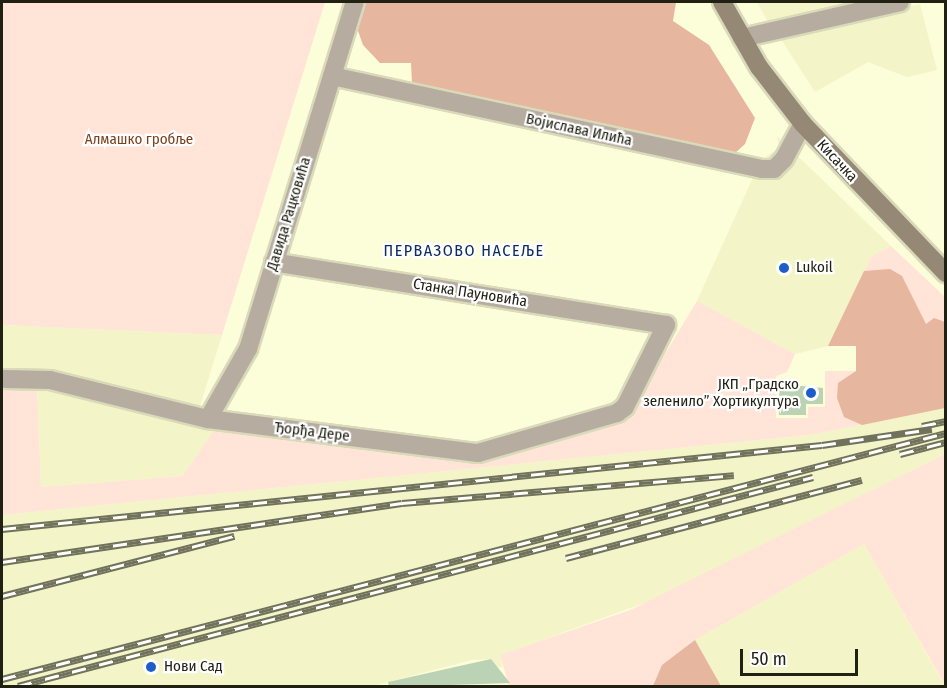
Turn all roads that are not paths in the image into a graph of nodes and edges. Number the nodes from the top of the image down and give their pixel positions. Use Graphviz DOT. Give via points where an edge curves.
graph roads {
  1 [pos="355,2"];
  2 [pos="722,2"];
  3 [pos="900,2"];
  4 [pos="742,38"];
  5 [pos="332,76"];
  6 [pos="803,124"];
  7 [pos="274,262"];
  8 [pos="945,273"];
  9 [pos="5,379"];
  10 [pos="617,413"];
  11 [pos="208,419"];
  1 -- 5 [label="street, Давида Рацковића"];
  2 -- 4 [label="main road, Кисачка"];
  3 -- 4 [label="street"];
  4 -- 6 [label="main road, Кисачка"];
  5 -- 6 [label="street, Војислава Илића" via="762,170 774,169 784,159"];
  5 -- 7 [label="street, Давида Рацковића"];
  6 -- 8 [label="main road, Кисачка"];
  7 -- 10 [label="street, Станка Пауновића" via="666,325 626,407"];
  7 -- 11 [label="street, Давида Рацковића" via="248,349"];
  9 -- 11 [label="street, Ђорђа Дере" via="50,380"];
  10 -- 11 [label="street, Ђорђа Дере" via="478,453"];
}
